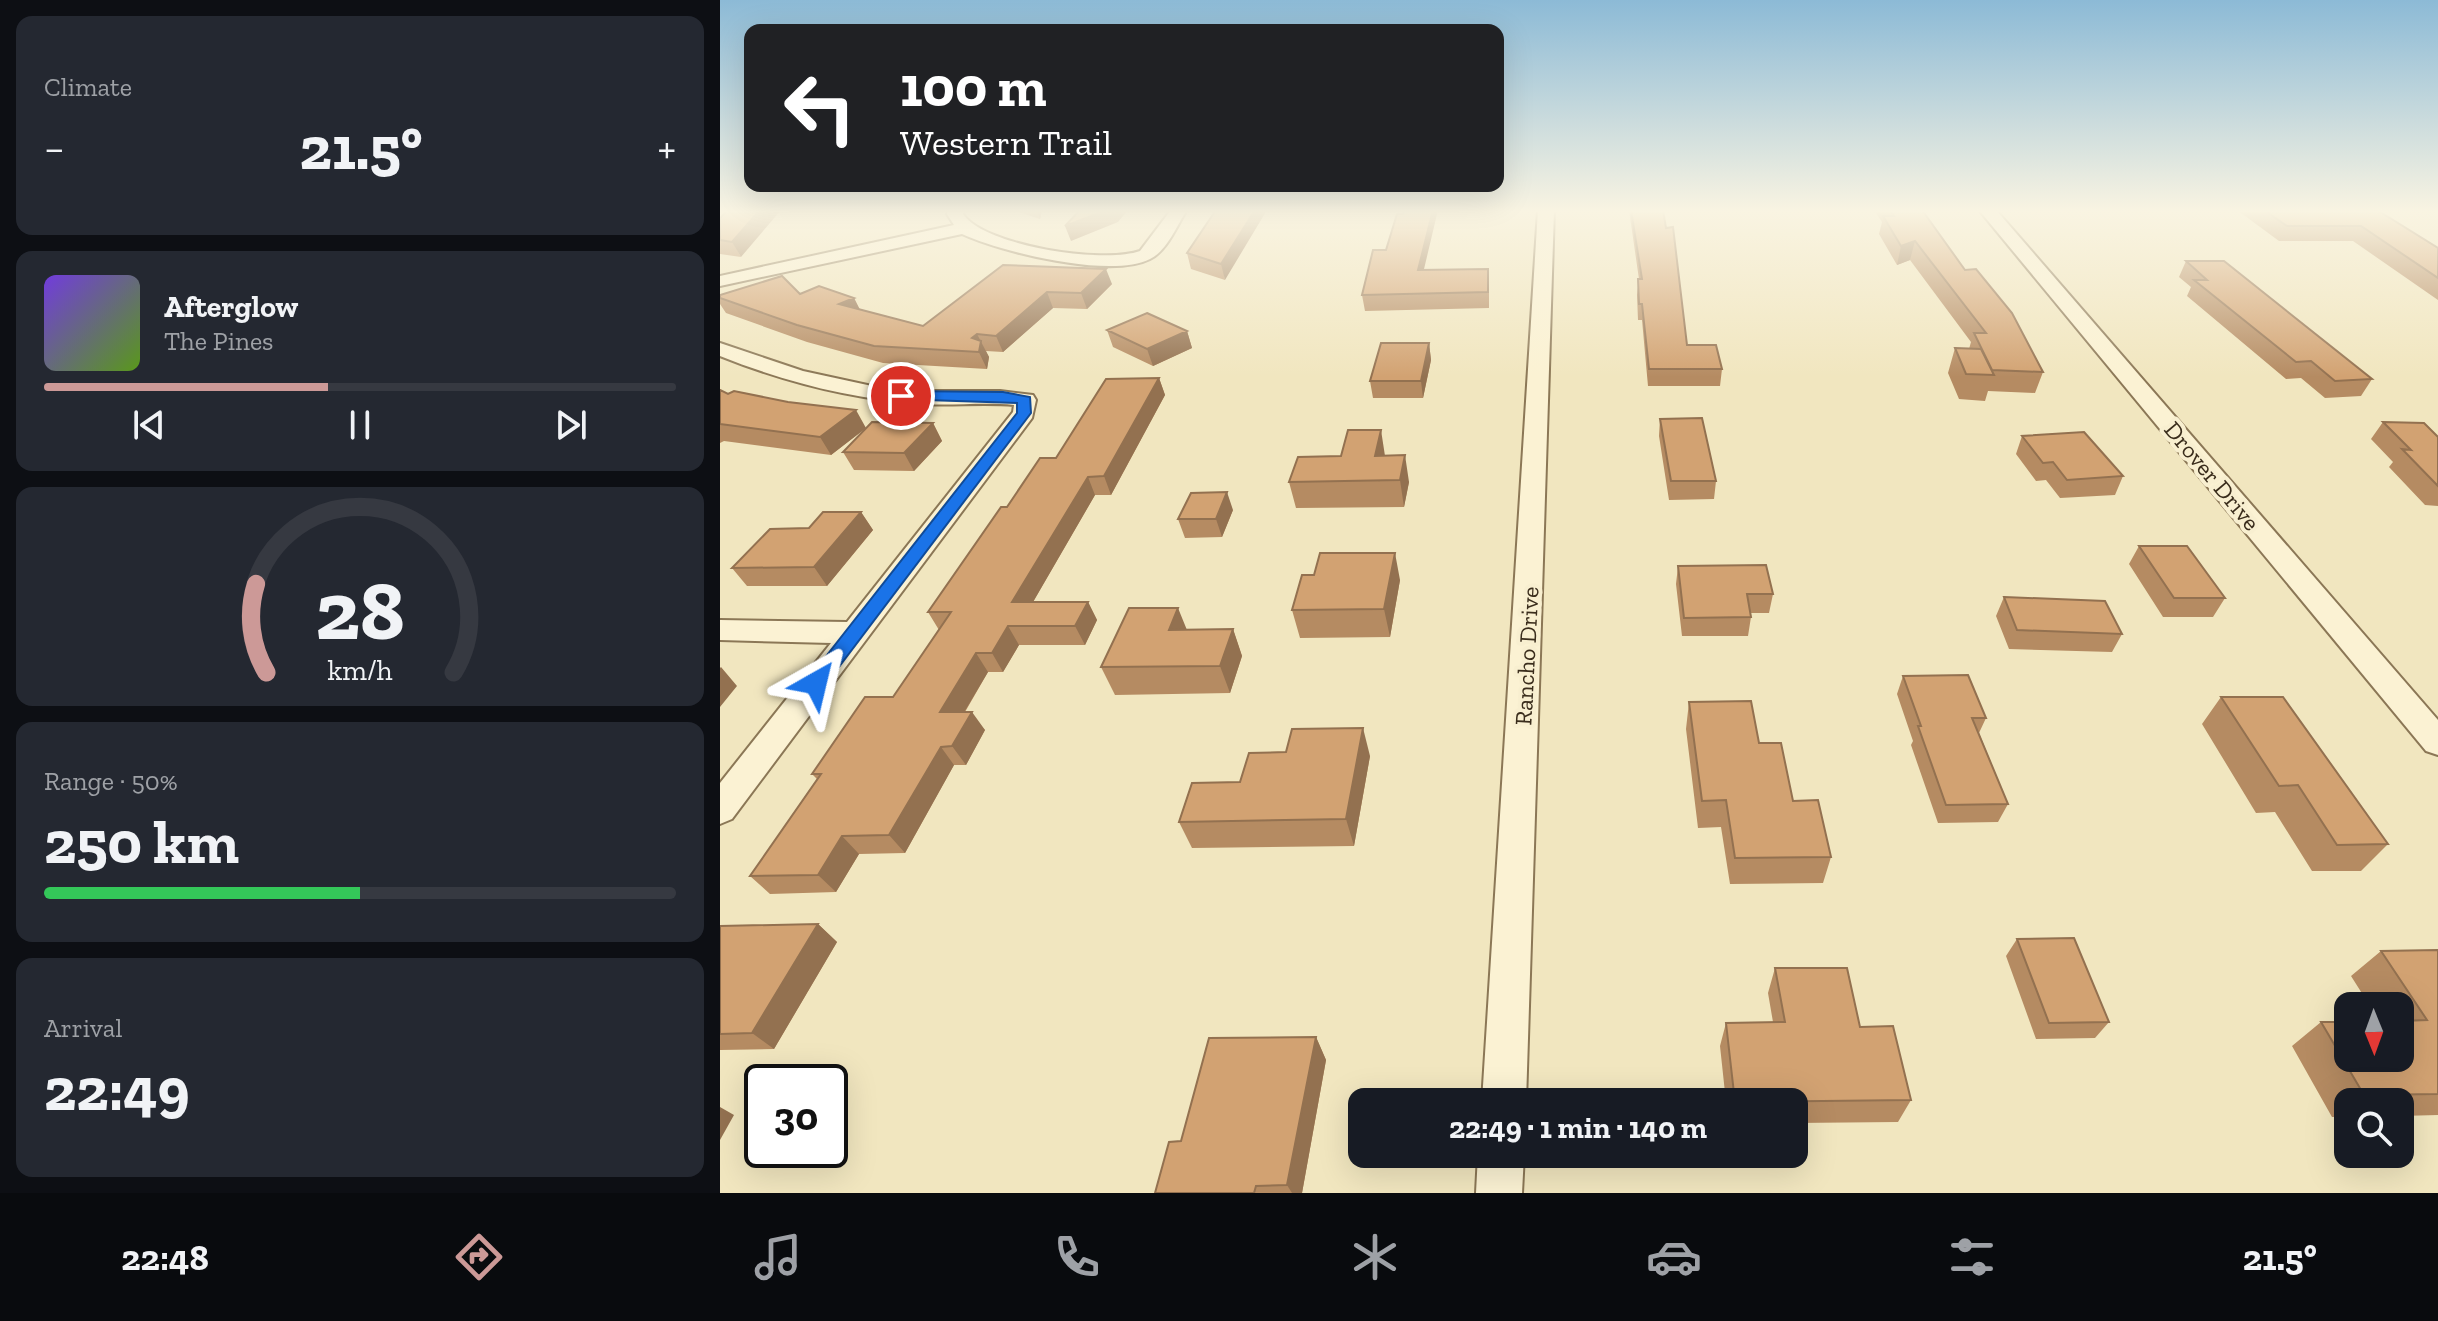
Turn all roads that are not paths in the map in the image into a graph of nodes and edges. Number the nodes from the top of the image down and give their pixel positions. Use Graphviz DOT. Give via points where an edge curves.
graph roads {
  1 [pos="791,266"];
  2 [pos="1543,266"];
  3 [pos="2034,266"];
  4 [pos="720,281"];
  5 [pos="720,349"];
  6 [pos="720,630"];
  7 [pos="855,633"];
  8 [pos="2438,742"];
  9 [pos="720,809"];
  10 [pos="1505,1088"];
  11 [pos="1500,1168"];
  12 [pos="1499,1193"];
  1 -- 4 [label="street"];
  2 -- 10 [label="street, Rancho Drive"];
  3 -- 8 [label="street, Drover Drive"];
  5 -- 7 [label="street" via="776,372 843,387 927,398 1025,400 1024,413"];
  6 -- 7 [label="street"];
  7 -- 9 [label="street"];
  11 -- 12 [label="street"];
}
